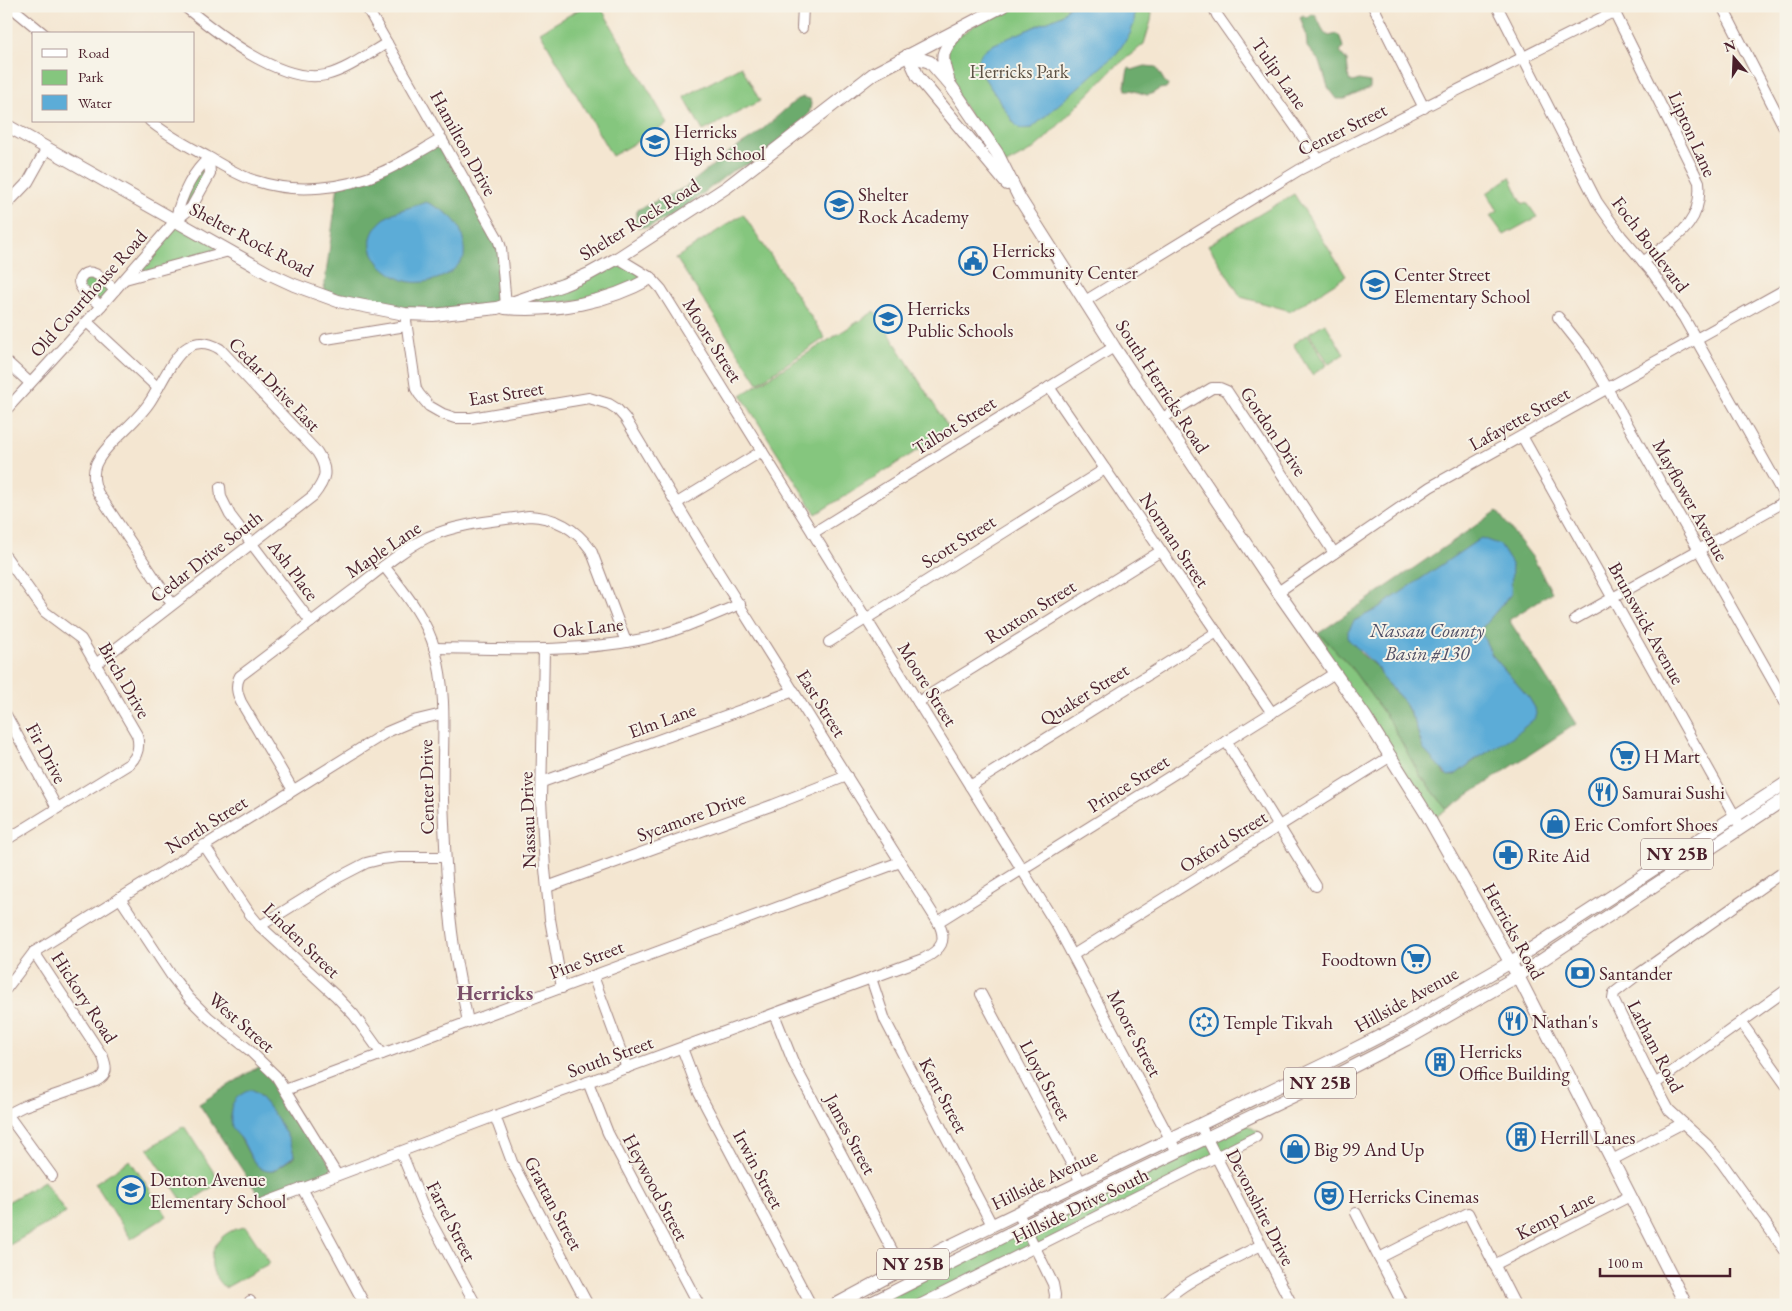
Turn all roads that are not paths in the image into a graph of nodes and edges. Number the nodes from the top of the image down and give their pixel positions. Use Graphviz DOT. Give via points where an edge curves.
graph roads {
  1 [pos="10,6"];
  2 [pos="184,6"];
  3 [pos="366,6"];
  4 [pos="803,6"];
  5 [pos="1003,6"];
  6 [pos="1213,6"];
  7 [pos="1373,6"];
  8 [pos="1497,6"];
  9 [pos="1625,6"];
  10 [pos="1722,6"];
  11 [pos="1613,9"];
  12 [pos="802,28"];
  13 [pos="959,30"];
  14 [pos="42,32"];
  15 [pos="387,43"];
  16 [pos="908,55"];
  17 [pos="1523,58"];
  18 [pos="951,86"];
  19 [pos="1424,108"];
  20 [pos="151,122"];
  21 [pos="6,125"];
  22 [pos="1786,131"];
  23 [pos="442,139"];
  24 [pos="47,148"];
  25 [pos="209,158"];
  26 [pos="1319,160"];
  27 [pos="1020,199"];
  28 [pos="6,205"];
  29 [pos="175,220"];
  30 [pos="229,251"];
  31 [pos="618,258"];
  32 [pos="1643,262"];
  33 [pos="651,278"];
  34 [pos="124,279"];
  35 [pos="115,290"];
  36 [pos="1785,291"];
  37 [pos="1084,301"];
  38 [pos="101,306"];
  39 [pos="502,306"];
  40 [pos="1558,317"];
  41 [pos="405,320"];
  42 [pos="87,322"];
  43 [pos="326,339"];
  44 [pos="1695,339"];
  45 [pos="1114,347"];
  46 [pos="6,361"];
  47 [pos="30,383"];
  48 [pos="1049,387"];
  49 [pos="158,388"];
  50 [pos="1607,388"];
  51 [pos="6,410"];
  52 [pos="1161,418"];
  53 [pos="1522,436"];
  54 [pos="762,451"];
  55 [pos="324,466"];
  56 [pos="1105,469"];
  57 [pos="220,487"];
  58 [pos="1786,500"];
  59 [pos="677,503"];
  60 [pos="813,533"];
  61 [pos="251,543"];
  62 [pos="1699,550"];
  63 [pos="1161,551"];
  64 [pos="1334,553"];
  65 [pos="6,557"];
  66 [pos="384,566"];
  67 [pos="1278,592"];
  68 [pos="1613,598"];
  69 [pos="172,604"];
  70 [pos="740,604"];
  71 [pos="866,619"];
  72 [pos="1575,619"];
  73 [pos="311,622"];
  74 [pos="1217,632"];
  75 [pos="626,642"];
  76 [pos="829,642"];
  77 [pos="434,648"];
  78 [pos="544,649"];
  79 [pos="96,664"];
  80 [pos="1335,673"];
  81 [pos="794,691"];
  82 [pos="918,702"];
  83 [pos="1786,704"];
  84 [pos="1272,713"];
  85 [pos="442,714"];
  86 [pos="6,716"];
  87 [pos="1226,742"];
  88 [pos="1391,756"];
  89 [pos="847,776"];
  90 [pos="542,782"];
  91 [pos="1786,783"];
  92 [pos="970,786"];
  93 [pos="293,790"];
  94 [pos="1786,798"];
  95 [pos="57,808"];
  96 [pos="1738,822"];
  97 [pos="1279,826"];
  98 [pos="6,840"];
  99 [pos="204,846"];
  100 [pos="445,857"];
  101 [pos="900,862"];
  102 [pos="1022,869"];
  103 [pos="1786,870"];
  104 [pos="1316,886"];
  105 [pos="547,887"];
  106 [pos="120,898"];
  107 [pos="938,922"];
  108 [pos="260,926"];
  109 [pos="34,952"];
  110 [pos="1073,954"];
  111 [pos="1511,962"];
  112 [pos="593,976"];
  113 [pos="1518,976"];
  114 [pos="871,978"];
  115 [pos="562,988"];
  116 [pos="6,989"];
  117 [pos="1786,990"];
  118 [pos="981,994"];
  119 [pos="774,1014"];
  120 [pos="468,1022"];
  121 [pos="1741,1022"];
  122 [pos="682,1048"];
  123 [pos="382,1054"];
  124 [pos="627,1068"];
  125 [pos="588,1082"];
  126 [pos="1655,1084"];
  127 [pos="1786,1085"];
  128 [pos="285,1090"];
  129 [pos="7,1114"];
  130 [pos="495,1116"];
  131 [pos="1683,1123"];
  132 [pos="1200,1125"];
  133 [pos="1171,1138"];
  134 [pos="1206,1138"];
  135 [pos="1256,1138"];
  136 [pos="401,1152"];
  137 [pos="1177,1152"];
  138 [pos="1217,1158"];
  139 [pos="1612,1160"];
  140 [pos="337,1175"];
  141 [pos="52,1176"];
  142 [pos="1081,1182"];
  143 [pos="302,1188"];
  144 [pos="1630,1196"];
  145 [pos="264,1203"];
  146 [pos="1018,1213"];
  147 [pos="1356,1213"];
  148 [pos="992,1225"];
  149 [pos="1024,1226"];
  150 [pos="1261,1245"];
  151 [pos="1035,1247"];
  152 [pos="1786,1252"];
  153 [pos="1379,1258"];
  154 [pos="1494,1265"];
  155 [pos="902,1269"];
  156 [pos="365,1305"];
  157 [pos="476,1305"];
  158 [pos="588,1305"];
  159 [pos="699,1305"];
  160 [pos="812,1305"];
  161 [pos="835,1305"];
  162 [pos="867,1305"];
  163 [pos="919,1305"];
  164 [pos="1054,1305"];
  165 [pos="1162,1305"];
  166 [pos="1292,1305"];
  167 [pos="1403,1305"];
  168 [pos="1515,1305"];
  169 [pos="1686,1305"];
  1 -- 14 [label="street"];
  2 -- 15 [label="street" via="229,41 280,70 300,76 327,75"];
  3 -- 15 [label="street, Hamilton Drive"];
  4 -- 12 [label="street"];
  5 -- 13 [label="main road, Shelter Rock Road"];
  6 -- 26 [label="street, Tulip Lane"];
  7 -- 19 [label="street"];
  8 -- 17 [label="street, Foch Boulevard"];
  9 -- 11 [label="street, Center Street"];
  10 -- 22 [label="street"];
  11 -- 17 [label="street, Center Street"];
  11 -- 32 [label="street, Lipton Lane" via="1699,182 1700,202 1690,223"];
  13 -- 16 [label="main road, Shelter Rock Road"];
  13 -- 18 [label="main road" via="942,51"];
  15 -- 23 [label="street, Hamilton Drive"];
  16 -- 18 [label="main road, South Herricks Road" via="930,62"];
  16 -- 27 [label="main road, South Herricks Road" via="918,77"];
  16 -- 31 [label="main road, Shelter Rock Road" via="874,74 727,187"];
  17 -- 19 [label="street, Center Street"];
  17 -- 32 [label="street, Foch Boulevard" via="1597,202"];
  18 -- 27 [label="main road, South Herricks Road" via="997,154"];
  19 -- 26 [label="street, Center Street"];
  20 -- 25 [label="street"];
  21 -- 24 [label="main road, Shelter Rock Road"];
  23 -- 25 [label="street" via="381,173 328,187 287,188 266,184 238,174"];
  23 -- 39 [label="street, Hamilton Drive" via="500,242"];
  24 -- 28 [label="street" via="28,182"];
  24 -- 29 [label="main road, Shelter Rock Road"];
  25 -- 29 [label="street, Old Courthouse Road" via="210,174 191,208"];
  26 -- 37 [label="street, Center Street" via="1264,190"];
  27 -- 37 [label="main road, South Herricks Road"];
  29 -- 30 [label="main road, Shelter Rock Road"];
  29 -- 34 [label="street, Old Courthouse Road"];
  30 -- 34 [label="street"];
  30 -- 41 [label="main road, Shelter Rock Road" via="268,273 323,296"];
  31 -- 33 [label="street, Moore Street"];
  31 -- 39 [label="main road, Shelter Rock Road" via="576,280"];
  32 -- 44 [label="street, Foch Boulevard"];
  33 -- 39 [label="main road" via="602,300 521,310"];
  33 -- 54 [label="street, Moore Street"];
  34 -- 35 [label="street, Old Courthouse Road"];
  35 -- 38 [label="street, Old Courthouse Road"];
  35 -- 38 [label="street" via="94,273 81,276 80,287"];
  36 -- 44 [label="street, Lafayette Street"];
  37 -- 45 [label="main road, South Herricks Road"];
  38 -- 42 [label="street, Old Courthouse Road"];
  39 -- 41 [label="main road, Shelter Rock Road"];
  40 -- 50 [label="street, Mayflower Avenue" via="1585,351"];
  41 -- 43 [label="street"];
  41 -- 59 [label="street, East Street" via="416,389 429,406 455,418 471,418 589,398 599,400 617,409 625,418"];
  42 -- 47 [label="street, Old Courthouse Road"];
  42 -- 49 [label="street"];
  44 -- 50 [label="street, Lafayette Street"];
  44 -- 58 [label="street, Foch Boulevard"];
  45 -- 48 [label="street, Talbot Street"];
  45 -- 52 [label="main road, South Herricks Road"];
  46 -- 47 [label="street"];
  47 -- 51 [label="street, Old Courthouse Road"];
  48 -- 56 [label="street, Norman Street"];
  48 -- 60 [label="street, Talbot Street"];
  49 -- 55 [label="street, Cedar Drive East" via="180,353 190,345 212,344 316,452"];
  49 -- 69 [label="street" via="149,404 100,457 94,470 94,481 98,493"];
  50 -- 53 [label="street, Lafayette Street"];
  50 -- 62 [label="street, Mayflower Avenue"];
  52 -- 64 [label="street, Gordon Drive" via="1212,388 1227,391"];
  52 -- 67 [label="main road, South Herricks Road"];
  53 -- 64 [label="street, Lafayette Street" via="1430,487"];
  53 -- 68 [label="street, Brunswick Avenue"];
  54 -- 59 [label="street"];
  54 -- 60 [label="street, Moore Street"];
  55 -- 61 [label="street, Cedar Drive South" via="322,485 313,496"];
  56 -- 63 [label="street, Norman Street"];
  56 -- 71 [label="street, Scott Street"];
  57 -- 61 [label="street, Ash Place" via="230,515"];
  58 -- 62 [label="street"];
  59 -- 70 [label="street, East Street"];
  60 -- 71 [label="street, Moore Street"];
  61 -- 69 [label="street, Cedar Drive South"];
  61 -- 73 [label="street, Ash Place"];
  62 -- 68 [label="street"];
  62 -- 83 [label="street, Mayflower Avenue"];
  63 -- 74 [label="street, Norman Street"];
  63 -- 82 [label="street, Ruxton Street"];
  64 -- 67 [label="street, Lafayette Street"];
  65 -- 79 [label="street, Birch Drive" via="45,612 80,639"];
  66 -- 73 [label="street, Maple Lane"];
  66 -- 75 [label="street, Maple Lane" via="414,545 449,529 529,516 548,518 571,529 591,550"];
  66 -- 77 [label="street, Center Drive" via="421,616"];
  67 -- 80 [label="main road, Herricks Road"];
  68 -- 72 [label="street"];
  68 -- 96 [label="street, Brunswick Avenue"];
  69 -- 79 [label="street, Cedar Drive South"];
  70 -- 75 [label="street, Oak Lane" via="668,632"];
  70 -- 81 [label="street, East Street"];
  71 -- 76 [label="street, Scott Street"];
  71 -- 82 [label="street, Moore Street"];
  73 -- 93 [label="street, Maple Lane" via="240,676 237,687 241,702"];
  74 -- 84 [label="street, Norman Street"];
  74 -- 92 [label="street, Quaker Street"];
  75 -- 78 [label="street, Oak Lane"];
  77 -- 78 [label="street, Oak Lane"];
  77 -- 85 [label="street, Center Drive" via="441,682"];
  78 -- 90 [label="street, Nassau Drive"];
  79 -- 95 [label="street, Birch Drive" via="137,735 138,751 129,764"];
  80 -- 84 [label="street, Prince Street"];
  80 -- 88 [label="main road, Herricks Road"];
  81 -- 89 [label="street, East Street"];
  81 -- 90 [label="street, Elm Lane"];
  82 -- 92 [label="street, Moore Street"];
  84 -- 87 [label="street, Prince Street"];
  85 -- 93 [label="street, North Street" via="387,732"];
  85 -- 100 [label="street, Center Drive"];
  86 -- 95 [label="street, Fir Drive"];
  87 -- 97 [label="street"];
  87 -- 102 [label="street, Prince Street"];
  88 -- 97 [label="street, Oxford Street"];
  88 -- 111 [label="main road, Herricks Road"];
  89 -- 101 [label="street, East Street"];
  89 -- 105 [label="street, Sycamore Drive"];
  90 -- 105 [label="street, Nassau Drive"];
  91 -- 96 [label="main road, Hillside Avenue / NY 25B"];
  92 -- 102 [label="street, Moore Street"];
  93 -- 99 [label="street, North Street"];
  94 -- 96 [label="main road, Hillside Avenue / NY 25B"];
  95 -- 98 [label="street, Birch Drive"];
  96 -- 111 [label="main road, Hillside Avenue / NY 25B"];
  96 -- 113 [label="main road, Hillside Avenue / NY 25B"];
  97 -- 104 [label="street"];
  97 -- 110 [label="street, Oxford Street"];
  99 -- 106 [label="street, North Street"];
  99 -- 108 [label="street, Linden Street"];
  100 -- 108 [label="street" via="399,857 366,864"];
  100 -- 120 [label="street, Center Drive" via="454,948"];
  101 -- 107 [label="street, East Street"];
  101 -- 112 [label="street, Pine Street"];
  102 -- 107 [label="street, Prince Street"];
  102 -- 110 [label="street, Moore Street"];
  103 -- 126 [label="street, Latham Road" via="1614,993 1614,1003"];
  105 -- 115 [label="street, Nassau Drive"];
  106 -- 109 [label="street, North Street"];
  106 -- 128 [label="street, West Street" via="189,998 264,1063"];
  107 -- 114 [label="street, South Street" via="943,934 935,953"];
  108 -- 123 [label="street, Linden Street" via="336,996"];
  109 -- 116 [label="street, North Street"];
  109 -- 129 [label="street, Hickory Road" via="103,1057 106,1071 96,1081"];
  110 -- 133 [label="street, Moore Street"];
  111 -- 113 [label="main road, Herricks Road"];
  111 -- 132 [label="main road, Hillside Avenue / NY 25B" via="1392,1030"];
  112 -- 115 [label="street, Pine Street"];
  112 -- 124 [label="street"];
  113 -- 134 [label="main road, Hillside Avenue / NY 25B" via="1376,1055"];
  113 -- 139 [label="main road, Herricks Road"];
  114 -- 119 [label="street, South Street"];
  114 -- 148 [label="street, Kent Street" via="885,1020"];
  115 -- 120 [label="street, Pine Street"];
  117 -- 121 [label="street"];
  118 -- 142 [label="street, Lloyd Street"];
  119 -- 122 [label="street, South Street"];
  119 -- 155 [label="street, James Street" via="794,1064"];
  120 -- 123 [label="street, Pine Street"];
  121 -- 126 [label="street"];
  121 -- 127 [label="street"];
  122 -- 124 [label="street, South Street"];
  122 -- 160 [label="street, Irwin Street" via="699,1093"];
  123 -- 128 [label="street, Pine Street"];
  124 -- 125 [label="street, South Street"];
  125 -- 130 [label="street, South Street"];
  125 -- 159 [label="street, Heywood Street" via="608,1133"];
  126 -- 131 [label="street, Latham Road" via="1669,1110"];
  128 -- 140 [label="street, West Street"];
  129 -- 141 [label="street"];
  130 -- 136 [label="street, South Street"];
  130 -- 158 [label="street, Grattan Street" via="512,1162"];
  131 -- 139 [label="street"];
  131 -- 152 [label="street, Latham Road" via="1722,1163"];
  132 -- 133 [label="main road, Hillside Avenue / NY 25B"];
  132 -- 134 [label="street, Devonshire Drive"];
  133 -- 137 [label="street, Moore Street"];
  133 -- 142 [label="main road, Hillside Avenue / NY 25B"];
  134 -- 137 [label="main road, Hillside Avenue / NY 25B"];
  134 -- 138 [label="street, Devonshire Drive"];
  135 -- 138 [label="street, Hillside Drive South"];
  136 -- 140 [label="street, South Street"];
  136 -- 157 [label="street, Farrel Street" via="425,1211"];
  137 -- 149 [label="main road, Hillside Avenue / NY 25B"];
  138 -- 150 [label="street, Devonshire Drive"];
  138 -- 151 [label="street, Hillside Drive South"];
  139 -- 144 [label="main road, Herricks Road"];
  140 -- 143 [label="street, South Street"];
  142 -- 146 [label="main road, Hillside Avenue / NY 25B"];
  143 -- 145 [label="street, South Street"];
  143 -- 156 [label="street"];
  144 -- 154 [label="street, Kemp Lane"];
  144 -- 169 [label="main road, Herricks Road"];
  146 -- 148 [label="main road, Hillside Avenue / NY 25B"];
  146 -- 149 [label="street"];
  147 -- 153 [label="street"];
  148 -- 155 [label="main road, Hillside Avenue / NY 25B"];
  149 -- 151 [label="street"];
  149 -- 162 [label="main road, Hillside Avenue / NY 25B"];
  150 -- 165 [label="street" via="1186,1284"];
  150 -- 166 [label="street, Devonshire Drive"];
  151 -- 163 [label="street, Hillside Drive South"];
  151 -- 164 [label="street" via="1053,1284"];
  153 -- 154 [label="street" via="1468,1213"];
  153 -- 167 [label="street"];
  154 -- 168 [label="street"];
  155 -- 161 [label="main road, Hillside Avenue / NY 25B"];
}
